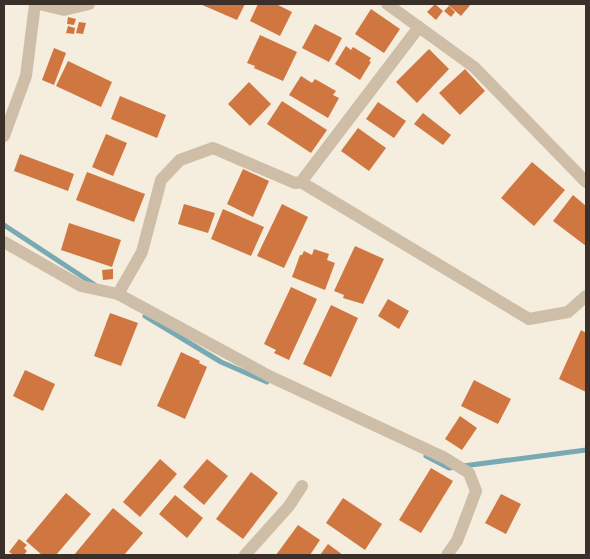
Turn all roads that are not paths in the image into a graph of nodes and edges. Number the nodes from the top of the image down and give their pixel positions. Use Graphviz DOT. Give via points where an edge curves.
graph roads {
  1 [pos="37,4"];
  2 [pos="89,4"];
  3 [pos="387,4"];
  4 [pos="419,27"];
  5 [pos="4,136"];
  6 [pos="301,182"];
  7 [pos="586,182"];
  8 [pos="4,242"];
  9 [pos="118,294"];
  10 [pos="586,296"];
  11 [pos="302,486"];
  12 [pos="245,555"];
  13 [pos="447,555"];
  1 -- 2 [label="street" via="64,10"];
  1 -- 5 [label="street" via="26,76"];
  3 -- 4 [label="street"];
  4 -- 6 [label="street"];
  4 -- 7 [label="street" via="474,67"];
  6 -- 9 [label="street" via="295,183 213,148 180,160 161,180 142,252"];
  6 -- 10 [label="street" via="528,319 568,312"];
  8 -- 9 [label="street" via="81,286"];
  9 -- 13 [label="street" via="270,376 445,458 469,473 476,491"];
  11 -- 12 [label="street" via="289,506"];
}
